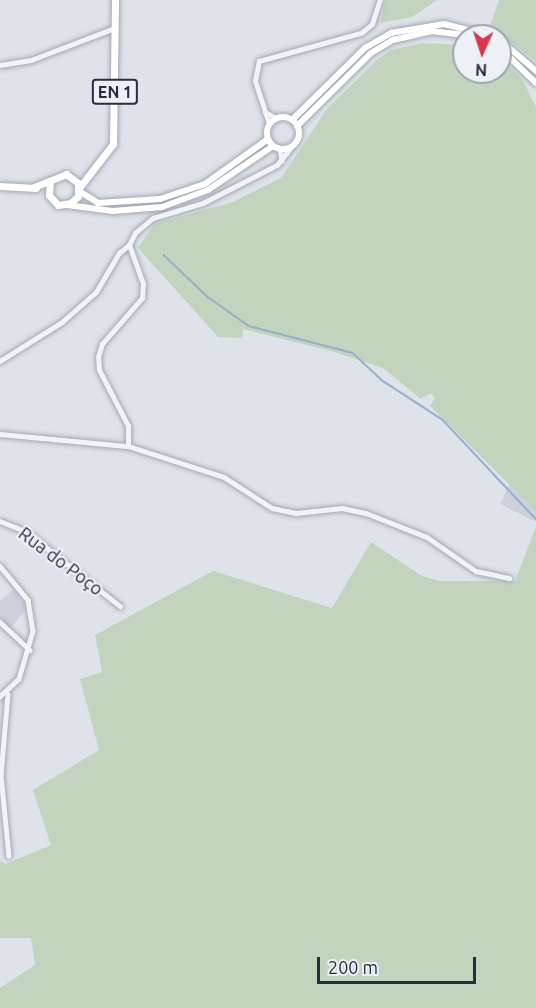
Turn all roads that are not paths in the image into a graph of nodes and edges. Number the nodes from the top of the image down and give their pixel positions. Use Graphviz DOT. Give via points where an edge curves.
graph roads {
  1 [pos="115,0"];
  2 [pos="380,0"];
  3 [pos="452,26"];
  4 [pos="115,28"];
  5 [pos="452,34"];
  6 [pos="512,50"];
  7 [pos="512,60"];
  8 [pos="0,65"];
  9 [pos="536,71"];
  10 [pos="536,83"];
  11 [pos="264,111"];
  12 [pos="276,118"];
  13 [pos="292,120"];
  14 [pos="269,124"];
  15 [pos="297,126"];
  16 [pos="268,139"];
  17 [pos="292,146"];
  18 [pos="277,147"];
  19 [pos="282,161"];
  20 [pos="88,174"];
  21 [pos="70,176"];
  22 [pos="50,181"];
  23 [pos="0,186"];
  24 [pos="34,187"];
  25 [pos="79,190"];
  26 [pos="48,195"];
  27 [pos="67,205"];
  28 [pos="129,245"];
  29 [pos="0,361"];
  30 [pos="0,434"];
  31 [pos="128,446"];
  32 [pos="0,521"];
  33 [pos="0,566"];
  34 [pos="508,578"];
  35 [pos="120,606"];
  36 [pos="0,622"];
  37 [pos="30,650"];
  38 [pos="8,694"];
  39 [pos="0,697"];
  40 [pos="1,780"];
  41 [pos="0,832"];
  42 [pos="7,833"];
  43 [pos="9,856"];
  1 -- 4 [label="main road, EN 1"];
  2 -- 11 [label="street" via="372,24 361,33 259,61 254,71"];
  3 -- 13 [label="street" via="391,33 365,48"];
  4 -- 8 [label="street" via="31,60"];
  4 -- 20 [label="main road, EN 1" via="113,144"];
  5 -- 15 [label="street" via="430,31 393,40 370,53"];
  6 -- 9 [label="street"];
  7 -- 10 [label="street"];
  11 -- 12 [label="street"];
  11 -- 14 [label="street"];
  12 -- 13 [label="street"];
  12 -- 14 [label="street"];
  13 -- 15 [label="street"];
  14 -- 16 [label="street"];
  15 -- 17 [label="street" via="298,138"];
  16 -- 18 [label="street"];
  16 -- 25 [label="street" via="205,184 160,200 98,203"];
  17 -- 18 [label="street"];
  17 -- 19 [label="street"];
  18 -- 19 [label="street"];
  18 -- 27 [label="street" via="208,190 162,207 112,211"];
  19 -- 28 [label="street" via="203,203 142,224"];
  20 -- 21 [label="main road"];
  20 -- 25 [label="main road, EN 1"];
  21 -- 22 [label="main road" via="61,174"];
  21 -- 25 [label="main road"];
  22 -- 24 [label="main road"];
  22 -- 26 [label="main road"];
  23 -- 24 [label="main road"];
  24 -- 26 [label="main road"];
  25 -- 27 [label="main road"];
  26 -- 27 [label="main road" via="58,205"];
  28 -- 29 [label="street" via="119,253 96,292 62,322"];
  28 -- 31 [label="street" via="142,285 142,298 135,312 102,344 98,357 99,370 128,426"];
  30 -- 31 [label="street"];
  31 -- 34 [label="street" via="224,477 272,508 296,513 342,508 366,513 427,537 476,571"];
  32 -- 35 [label="street, Rua do Poço" via="27,532"];
  33 -- 37 [label="street" via="28,600 33,631"];
  36 -- 37 [label="street"];
  37 -- 38 [label="street"];
  38 -- 39 [label="street"];
  38 -- 40 [label="street"];
  40 -- 42 [label="street"];
  41 -- 42 [label="street"];
  42 -- 43 [label="street"];
}
